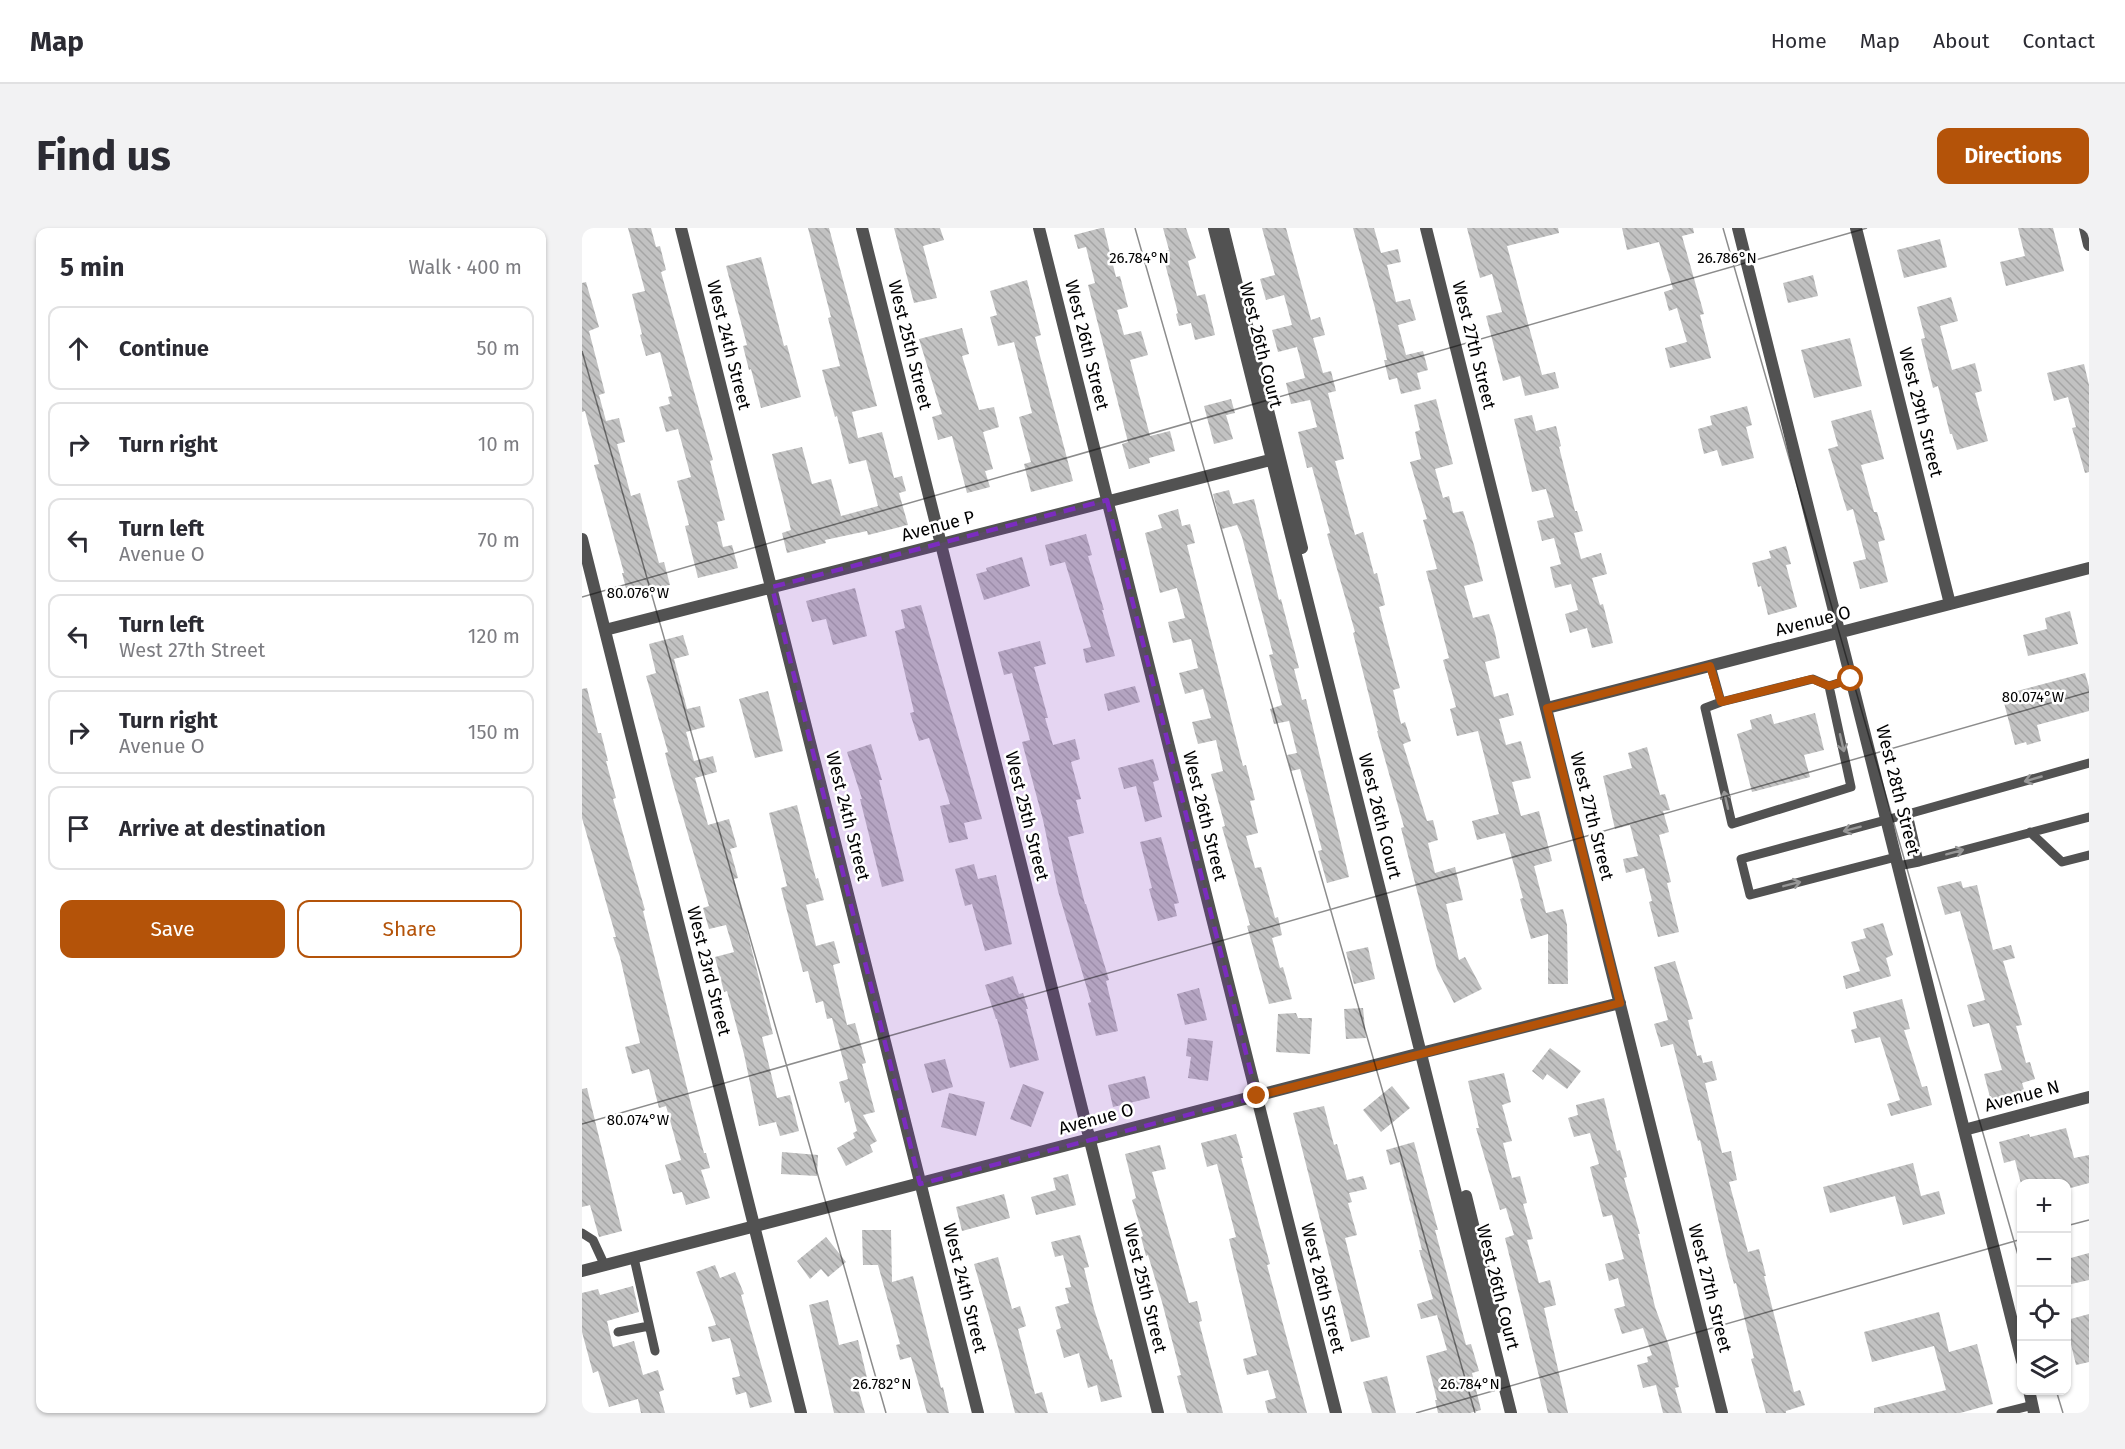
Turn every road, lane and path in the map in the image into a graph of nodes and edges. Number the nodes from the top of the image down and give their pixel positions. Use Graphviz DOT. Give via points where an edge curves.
graph roads {
  1 [pos="681,228"];
  2 [pos="862,228"];
  3 [pos="1039,228"];
  4 [pos="1214,228"];
  5 [pos="1223,228"];
  6 [pos="1426,228"];
  7 [pos="1738,228"];
  8 [pos="1856,228"];
  9 [pos="2085,228"];
  10 [pos="2089,245"];
  11 [pos="1275,458"];
  12 [pos="1107,501"];
  13 [pos="582,539"];
  14 [pos="941,544"];
  15 [pos="2089,568"];
  16 [pos="772,587"];
  17 [pos="1950,604"];
  18 [pos="605,630"];
  19 [pos="1839,633"];
  20 [pos="1710,666"];
  21 [pos="1851,679"];
  22 [pos="1829,686"];
  23 [pos="1721,702"];
  24 [pos="1547,708"];
  25 [pos="2089,764"];
  26 [pos="1908,814"];
  27 [pos="2089,817"];
  28 [pos="1886,820"];
  29 [pos="2030,832"];
  30 [pos="2089,855"];
  31 [pos="1897,861"];
  32 [pos="1919,862"];
  33 [pos="1620,1003"];
  34 [pos="1425,1052"];
  35 [pos="1257,1096"];
  36 [pos="2089,1097"];
  37 [pos="1964,1130"];
  38 [pos="1090,1140"];
  39 [pos="920,1184"];
  40 [pos="754,1226"];
  41 [pos="582,1233"];
  42 [pos="634,1258"];
  43 [pos="605,1266"];
  44 [pos="582,1272"];
  45 [pos="649,1326"];
  46 [pos="618,1332"];
  47 [pos="2017,1342"];
  48 [pos="655,1351"];
  49 [pos="2033,1409"];
  50 [pos="801,1413"];
  51 [pos="978,1413"];
  52 [pos="1158,1413"];
  53 [pos="1336,1413"];
  54 [pos="1511,1413"];
  55 [pos="1520,1413"];
  56 [pos="1722,1413"];
  57 [pos="2001,1413"];
  1 -- 16 [label="street, West 24th Street"];
  2 -- 14 [label="street, West 25th Street"];
  3 -- 12 [label="street, West 26th Street"];
  4 -- 11 [label="street, West 26th Court"];
  5 -- 11 [label="street, West 26th Court"];
  6 -- 24 [label="street, West 27th Street"];
  7 -- 19 [label="street, West 28th Street"];
  8 -- 17 [label="street, West 29th Street"];
  9 -- 10 [label="street"];
  11 -- 12 [label="street, Avenue P"];
  11 -- 34 [label="street, West 26th Court"];
  12 -- 14 [label="street, Avenue P"];
  12 -- 35 [label="street, West 26th Street"];
  13 -- 18 [label="street, West 23rd Street"];
  14 -- 16 [label="street, Avenue P"];
  14 -- 38 [label="street, West 25th Street"];
  15 -- 17 [label="street, Avenue O"];
  16 -- 18 [label="street, Avenue P"];
  16 -- 39 [label="street, West 24th Street"];
  17 -- 19 [label="street, Avenue O"];
  18 -- 40 [label="street, West 23rd Street"];
  19 -- 20 [label="street, Avenue O"];
  19 -- 21 [label="street, West 28th Street"];
  20 -- 23 [label="lane"];
  20 -- 24 [label="street, Avenue O"];
  21 -- 22 [label="lane"];
  21 -- 28 [label="street, West 28th Street"];
  22 -- 23 [label="lane" via="1812,679"];
  22 -- 23 [label="lane, one-way" via="1851,787 1732,824 1705,708"];
  24 -- 33 [label="street, West 27th Street"];
  25 -- 26 [label="lane, one-way"];
  26 -- 28 [label="lane"];
  26 -- 32 [label="lane"];
  27 -- 29 [label="lane"];
  28 -- 31 [label="street, West 28th Street"];
  28 -- 31 [label="lane, one-way" via="1741,859 1750,895"];
  29 -- 30 [label="lane" via="2062,862"];
  32 -- 29 [label="lane, one-way"];
  31 -- 32 [label="lane"];
  31 -- 37 [label="street, West 28th Street"];
  33 -- 34 [label="street, Avenue O"];
  33 -- 56 [label="street, West 27th Street"];
  34 -- 35 [label="street, Avenue O"];
  34 -- 54 [label="street, West 26th Court"];
  34 -- 55 [label="street, West 26th Court"];
  35 -- 38 [label="street, Avenue O"];
  35 -- 53 [label="street, West 26th Street"];
  36 -- 37 [label="street, Avenue N"];
  37 -- 47 [label="street, West 28th Street"];
  38 -- 39 [label="street, Avenue O"];
  38 -- 52 [label="street, West 25th Street"];
  39 -- 40 [label="street, Avenue O"];
  39 -- 51 [label="street, West 24th Street"];
  40 -- 42 [label="street, Avenue O"];
  40 -- 50 [label="street, West 23rd Street"];
  41 -- 43 [label="lane" via="593,1240"];
  42 -- 43 [label="street, Avenue O"];
  42 -- 45 [label="lane"];
  43 -- 44 [label="street, Avenue O"];
  45 -- 46 [label="lane"];
  45 -- 48 [label="lane"];
  49 -- 57 [label="lane"];
}
